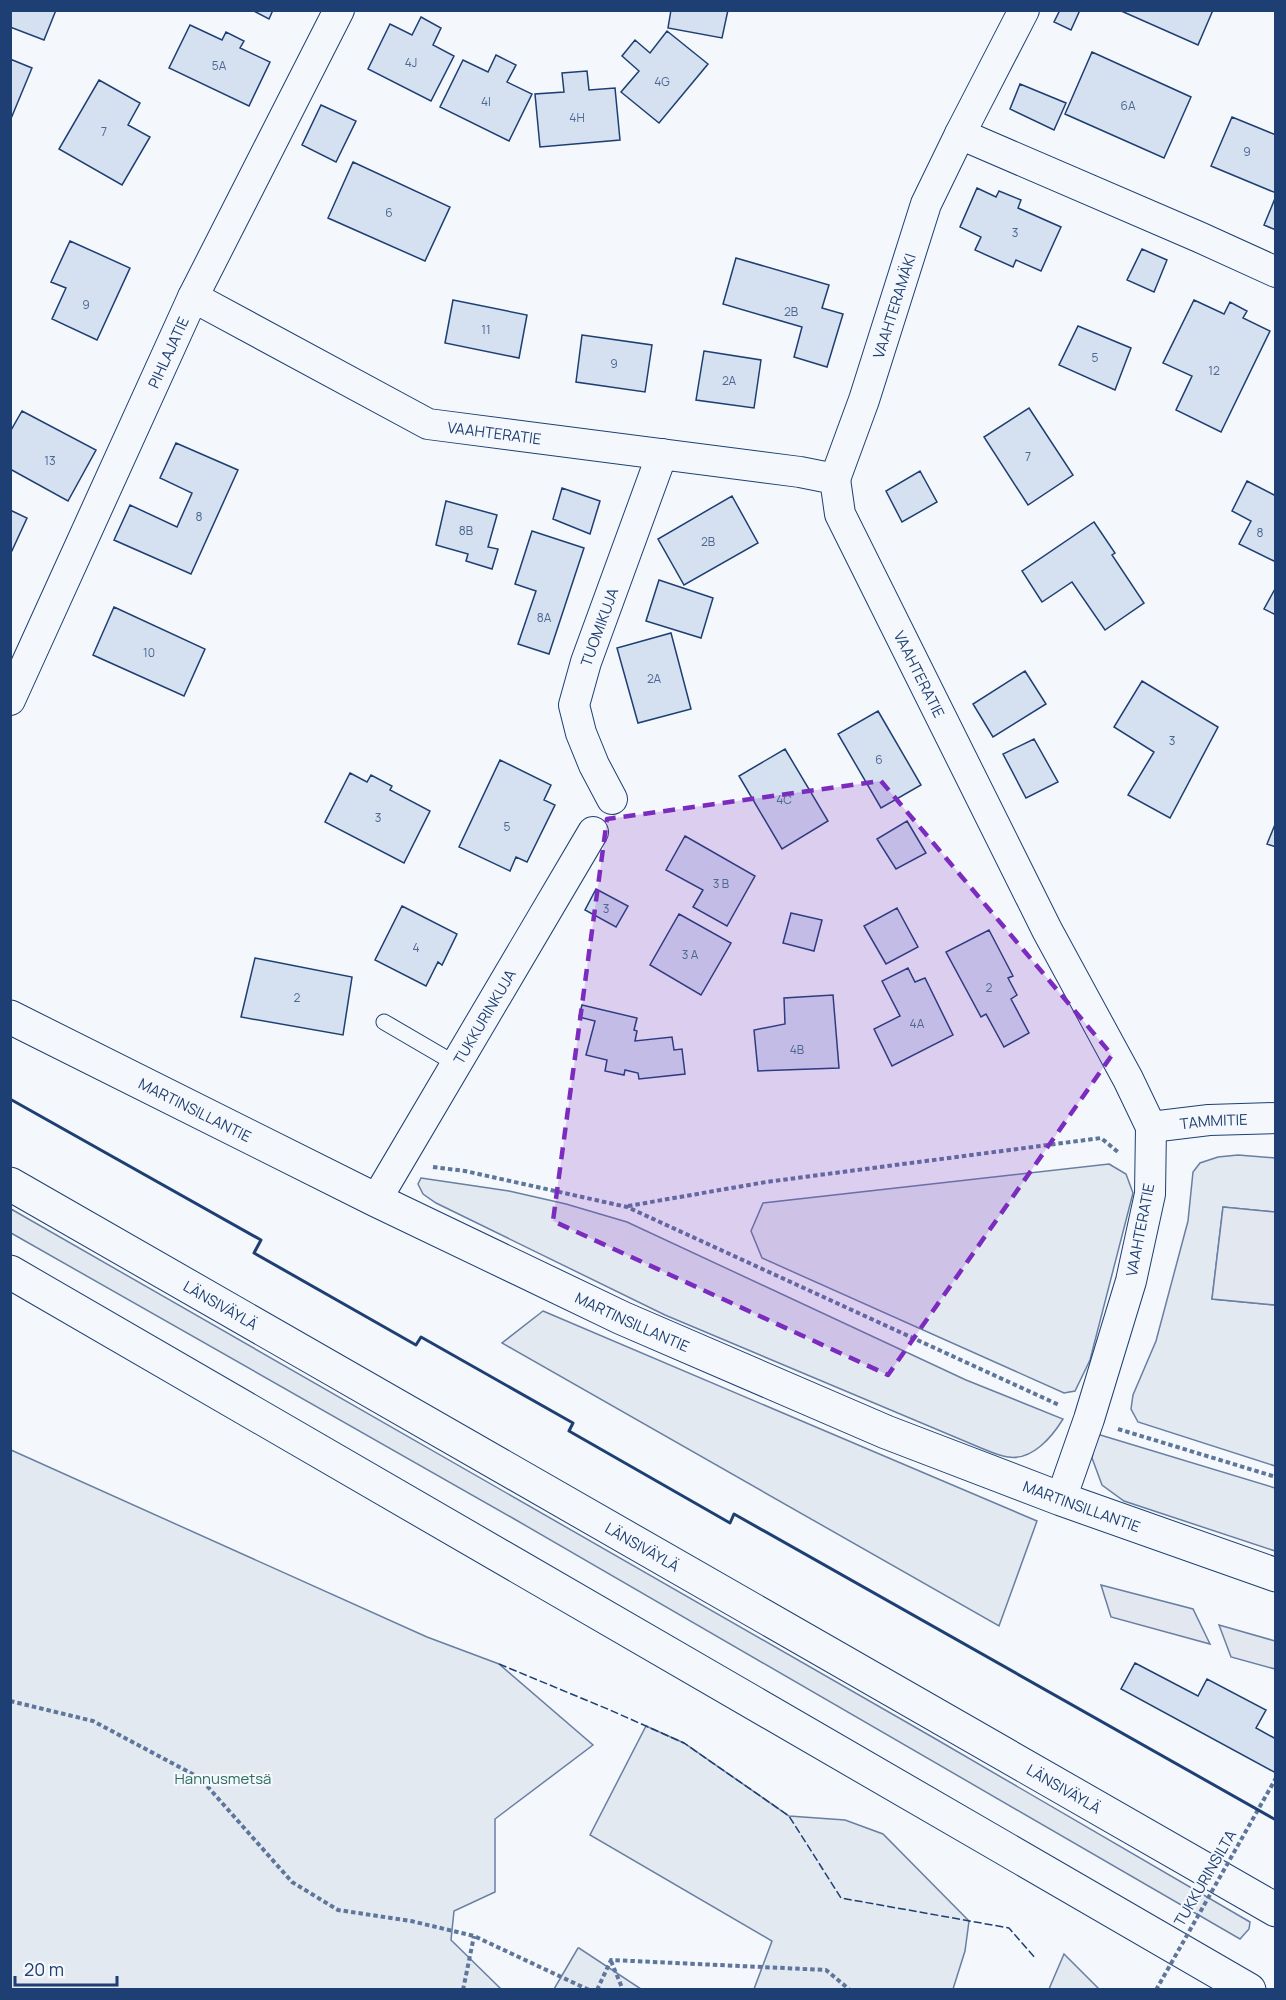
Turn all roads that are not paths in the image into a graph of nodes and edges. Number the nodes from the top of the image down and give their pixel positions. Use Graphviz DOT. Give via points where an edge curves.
graph roads {
  1 [pos="339,10"];
  2 [pos="1024,10"];
  3 [pos="960,134"];
  4 [pos="1275,272"];
  5 [pos="193,297"];
  6 [pos="662,454"];
  7 [pos="835,479"];
  8 [pos="10,700"];
  9 [pos="612,799"];
  10 [pos="593,832"];
  11 [pos="10,1017"];
  12 [pos="384,1022"];
  13 [pos="456,1064"];
  14 [pos="1275,1118"];
  15 [pos="1151,1127"];
  16 [pos="10,1184"];
  17 [pos="376,1200"];
  18 [pos="10,1272"];
  19 [pos="1061,1499"];
  20 [pos="1275,1575"];
  21 [pos="1275,1910"];
  22 [pos="1249,1989"];
  1 -- 5 [label="street, PIHLAJATIE"];
  2 -- 3 [label="street, VAAHTERAMÄKI"];
  3 -- 4 [label="street"];
  3 -- 7 [label="street, VAAHTERAMÄKI" via="926,204"];
  5 -- 6 [label="street, VAAHTERATIE" via="428,424"];
  5 -- 8 [label="street, PIHLAJATIE"];
  6 -- 7 [label="street, VAAHTERATIE"];
  6 -- 9 [label="street, TUOMIKUJA" via="574,705 581,733"];
  7 -- 15 [label="street, VAAHTERATIE" via="840,514 1047,930"];
  10 -- 13 [label="street, TUKKURINKUJA"];
  11 -- 17 [label="main road, MARTINSILLANTIE"];
  12 -- 13 [label="lane"];
  13 -- 17 [label="street, TUKKURINKUJA"];
  14 -- 15 [label="street, TAMMITIE"];
  15 -- 19 [label="street, VAAHTERATIE" via="1150,1194 1131,1281"];
  16 -- 21 [label="main road, LÄNSIVÄYLÄ"];
  17 -- 19 [label="main road, MARTINSILLANTIE" via="622,1318 886,1432"];
  18 -- 22 [label="main road"];
  19 -- 20 [label="main road, MARTINSILLANTIE"];
}
